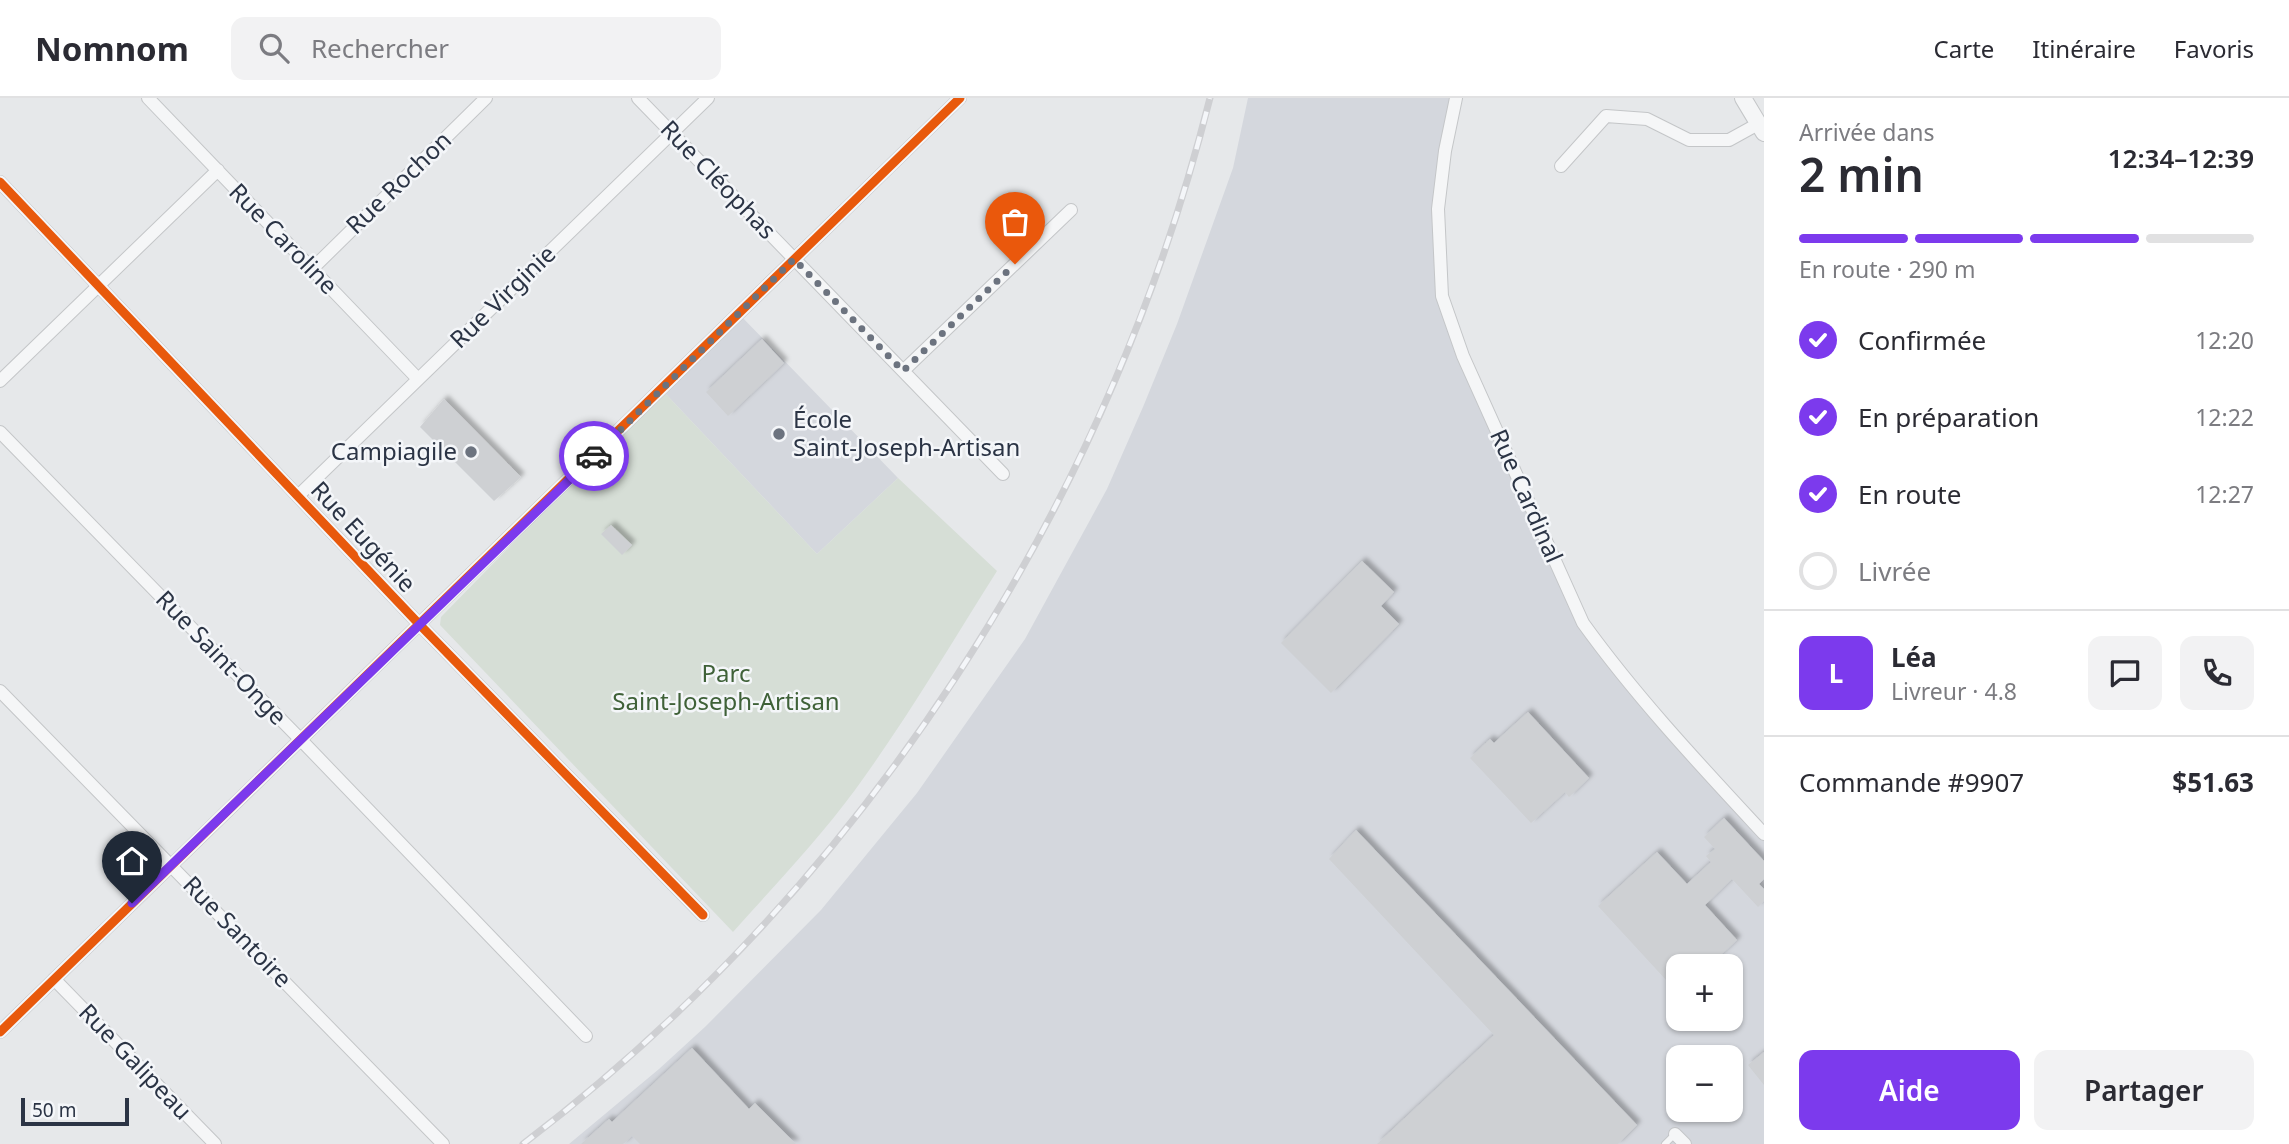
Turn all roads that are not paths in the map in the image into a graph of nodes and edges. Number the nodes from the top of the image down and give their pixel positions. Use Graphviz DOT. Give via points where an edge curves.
graph roads {
  1 [pos="148,98"];
  2 [pos="486,98"];
  3 [pos="638,98"];
  4 [pos="708,98"];
  5 [pos="960,98"];
  6 [pos="1456,98"];
  7 [pos="1742,98"];
  8 [pos="1761,129"];
  9 [pos="673,134"];
  10 [pos="1562,166"];
  11 [pos="218,170"];
  12 [pos="0,182"];
  13 [pos="1071,210"];
  14 [pos="794,259"];
  15 [pos="312,269"];
  16 [pos="97,285"];
  17 [pos="903,371"];
  18 [pos="418,379"];
  19 [pos="0,381"];
  20 [pos="0,432"];
  21 [pos="1003,474"];
  22 [pos="298,496"];
  23 [pos="419,624"];
  24 [pos="0,691"];
  25 [pos="301,740"];
  26 [pos="1764,834"];
  27 [pos="171,864"];
  28 [pos="703,915"];
  29 [pos="54,979"];
  30 [pos="0,1032"];
  31 [pos="586,1036"];
  32 [pos="1675,1134"];
  33 [pos="215,1144"];
  34 [pos="443,1144"];
  35 [pos="1665,1144"];
  36 [pos="1685,1144"];
  1 -- 11 [label="street, Rue Caroline"];
  2 -- 15 [label="street, Rue Rochon"];
  3 -- 9 [label="street, Rue Cléophas"];
  4 -- 9 [label="street, Rue Virginie"];
  5 -- 14 [label="street"];
  6 -- 26 [label="street, Rue Cardinal" via="1438,223 1442,296 1463,356 1583,623 1685,748"];
  7 -- 8 [label="street"];
  8 -- 10 [label="street" via="1729,139 1689,140 1647,118 1606,116"];
  9 -- 14 [label="street, Rue Cléophas"];
  9 -- 18 [label="street, Rue Virginie"];
  11 -- 15 [label="street, Rue Caroline"];
  11 -- 16 [label="street"];
  12 -- 16 [label="street, Rue Eugénie"];
  13 -- 17 [label="street"];
  14 -- 17 [label="street, Rue Cléophas"];
  14 -- 23 [label="street"];
  15 -- 18 [label="street, Rue Caroline"];
  16 -- 19 [label="street"];
  16 -- 22 [label="street, Rue Eugénie"];
  17 -- 21 [label="street, Rue Cléophas"];
  18 -- 22 [label="street, Rue Virginie"];
  20 -- 25 [label="street, Rue Saint-Onge"];
  22 -- 23 [label="street, Rue Eugénie"];
  23 -- 25 [label="street"];
  23 -- 28 [label="street, Rue Eugénie"];
  24 -- 27 [label="street, Rue Santoire"];
  25 -- 27 [label="street"];
  25 -- 31 [label="street, Rue Saint-Onge"];
  27 -- 29 [label="street"];
  27 -- 34 [label="street, Rue Santoire"];
  29 -- 30 [label="street"];
  29 -- 33 [label="street, Rue Galipeau"];
  32 -- 35 [label="lane"];
  32 -- 36 [label="street"];
}
